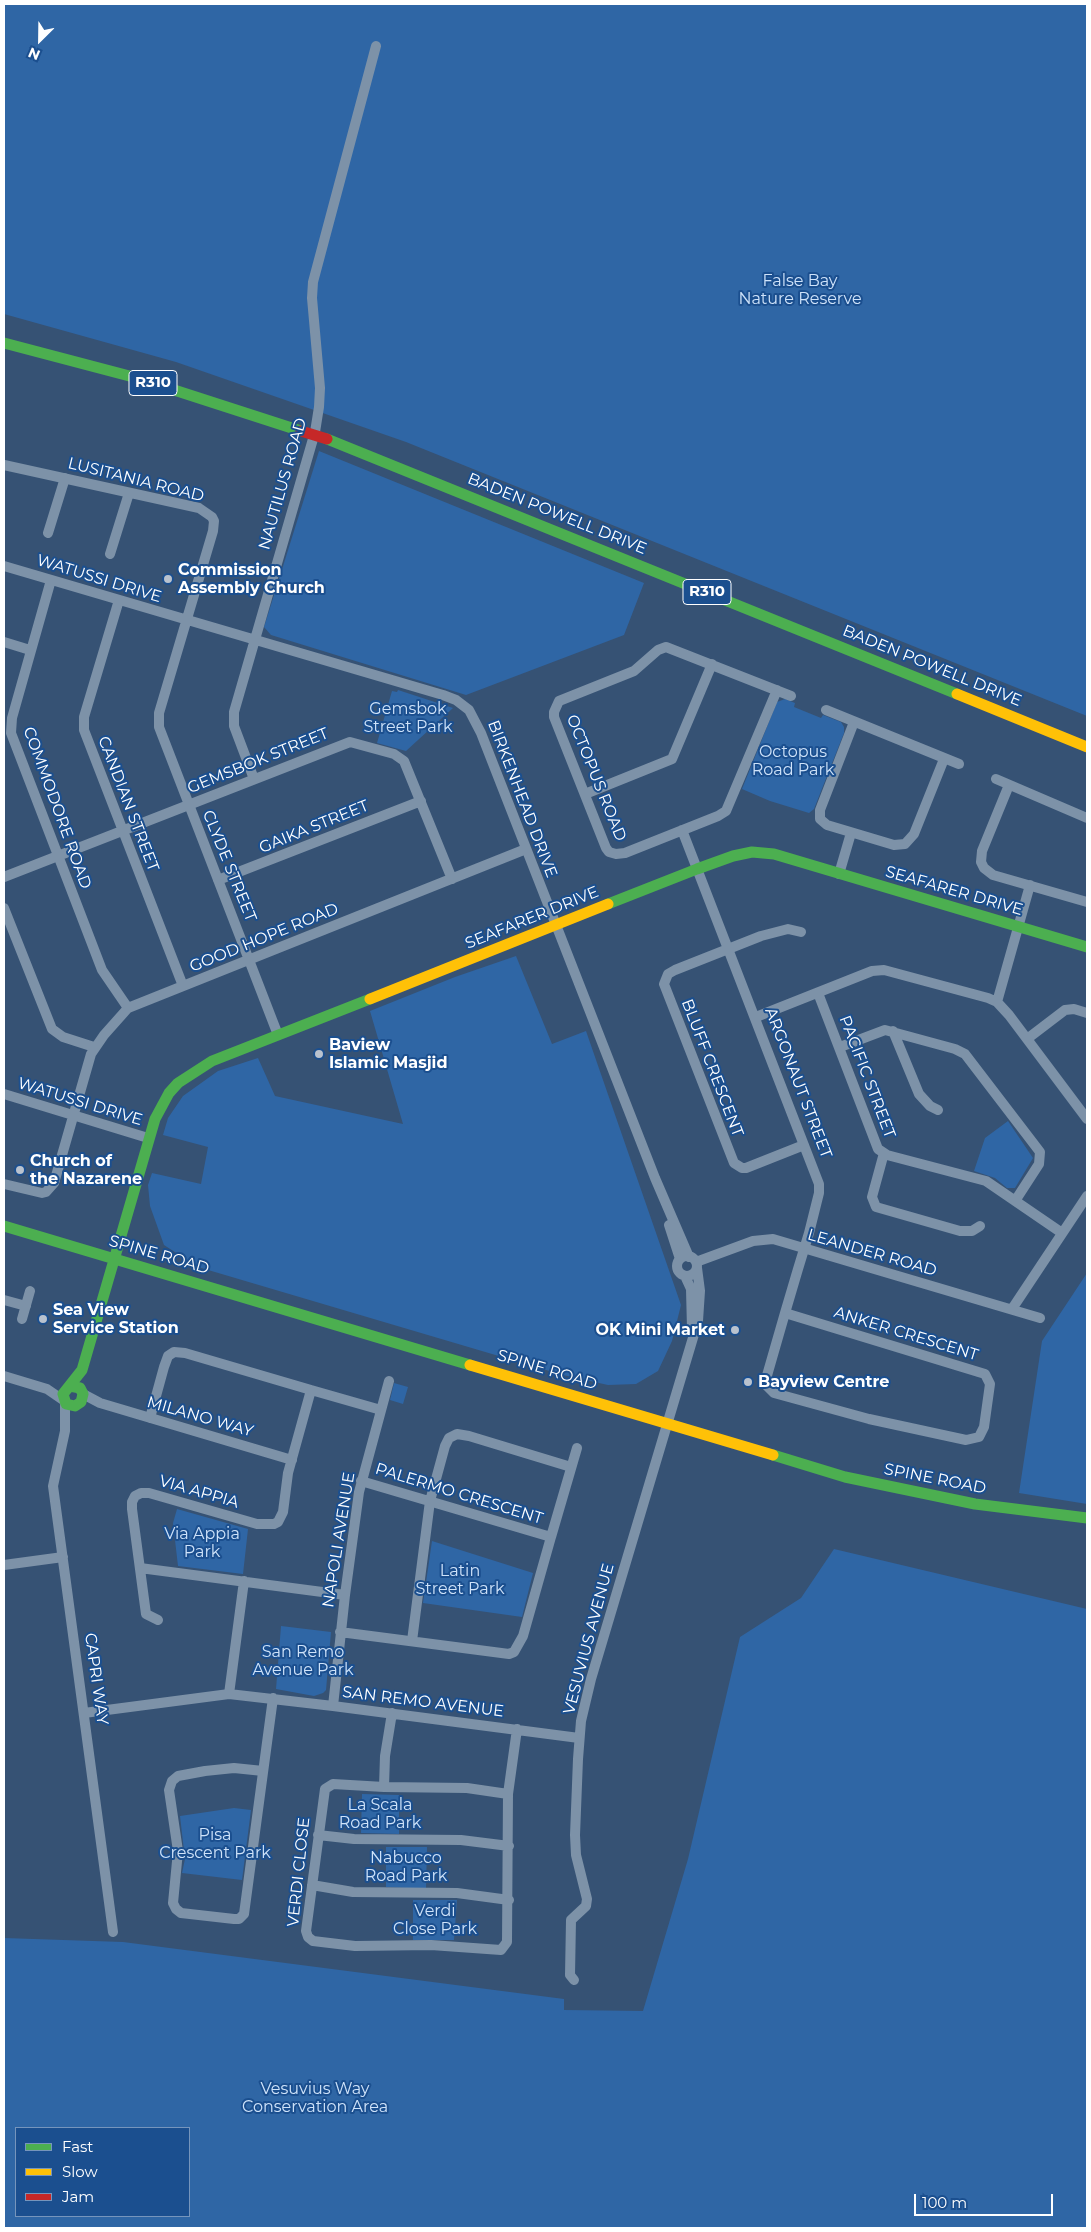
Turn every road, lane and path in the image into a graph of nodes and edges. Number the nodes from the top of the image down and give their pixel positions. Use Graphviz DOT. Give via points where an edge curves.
graph roads {
  1 [pos="376,46"];
  2 [pos="4,343"];
  3 [pos="4,464"];
  4 [pos="65,478"];
  5 [pos="129,493"];
  6 [pos="48,533"];
  7 [pos="110,554"];
  8 [pos="4,566"];
  9 [pos="52,580"];
  10 [pos="119,600"];
  11 [pos="186,620"];
  12 [pos="254,639"];
  13 [pos="4,642"];
  14 [pos="30,650"];
  15 [pos="712,664"];
  16 [pos="777,690"];
  17 [pos="791,696"];
  18 [pos="826,710"];
  19 [pos="854,722"];
  20 [pos="1087,746"];
  21 [pos="944,759"];
  22 [pos="959,764"];
  23 [pos="254,779"];
  24 [pos="996,779"];
  25 [pos="1008,785"];
  26 [pos="585,794"];
  27 [pos="421,801"];
  28 [pos="188,805"];
  29 [pos="1087,818"];
  30 [pos="682,830"];
  31 [pos="122,831"];
  32 [pos="851,833"];
  33 [pos="526,849"];
  34 [pos="58,856"];
  35 [pos="697,869"];
  36 [pos="840,874"];
  37 [pos="4,877"];
  38 [pos="452,879"];
  39 [pos="218,880"];
  40 [pos="1030,885"];
  41 [pos="1087,902"];
  42 [pos="4,908"];
  43 [pos="556,926"];
  44 [pos="1019,927"];
  45 [pos="801,932"];
  46 [pos="1087,947"];
  47 [pos="729,949"];
  48 [pos="250,960"];
  49 [pos="183,986"];
  50 [pos="818,993"];
  51 [pos="997,1002"];
  52 [pos="128,1008"];
  53 [pos="1087,1013"];
  54 [pos="756,1018"];
  55 [pos="893,1031"];
  56 [pos="278,1035"];
  57 [pos="1027,1039"];
  58 [pos="94,1047"];
  59 [pos="840,1047"];
  60 [pos="4,1094"];
  61 [pos="938,1110"];
  62 [pos="73,1115"];
  63 [pos="1087,1119"];
  64 [pos="148,1138"];
  65 [pos="804,1145"];
  66 [pos="884,1153"];
  67 [pos="4,1184"];
  68 [pos="1087,1196"];
  69 [pos="1015,1201"];
  70 [pos="4,1226"];
  71 [pos="980,1226"];
  72 [pos="1062,1233"];
  73 [pos="804,1248"];
  74 [pos="115,1259"];
  75 [pos="690,1261"];
  76 [pos="685,1276"];
  77 [pos="30,1291"];
  78 [pos="4,1300"];
  79 [pos="26,1306"];
  80 [pos="1012,1309"];
  81 [pos="785,1313"];
  82 [pos="1040,1318"];
  83 [pos="22,1320"];
  84 [pos="692,1340"];
  85 [pos="82,1370"];
  86 [pos="4,1378"];
  87 [pos="389,1382"];
  88 [pos="311,1390"];
  89 [pos="66,1394"];
  90 [pos="81,1398"];
  91 [pos="381,1410"];
  92 [pos="150,1418"];
  93 [pos="666,1422"];
  94 [pos="65,1431"];
  95 [pos="577,1448"];
  96 [pos="292,1460"];
  97 [pos="571,1467"];
  98 [pos="361,1481"];
  99 [pos="430,1500"];
  100 [pos="1087,1518"];
  101 [pos="551,1537"];
  102 [pos="63,1557"];
  103 [pos="4,1565"];
  104 [pos="140,1568"];
  105 [pos="244,1581"];
  106 [pos="345,1595"];
  107 [pos="158,1620"];
  108 [pos="340,1632"];
  109 [pos="412,1641"];
  110 [pos="229,1694"];
  111 [pos="272,1698"];
  112 [pos="333,1706"];
  113 [pos="84,1712"];
  114 [pos="392,1713"];
  115 [pos="517,1729"];
  116 [pos="579,1738"];
  117 [pos="263,1771"];
  118 [pos="384,1787"];
  119 [pos="508,1794"];
  120 [pos="318,1835"];
  121 [pos="509,1846"];
  122 [pos="312,1885"];
  123 [pos="508,1900"];
  124 [pos="113,1932"];
  125 [pos="574,1980"];
  1 -- 12 [label="street, NAUTILUS ROAD" via="313,282 320,388 316,425"];
  2 -- 20 [label="main road, BADEN POWELL DRIVE / R310, bridge" via="137,378 327,439"];
  3 -- 4 [label="street, LUSITANIA ROAD"];
  4 -- 5 [label="street, LUSITANIA ROAD"];
  4 -- 6 [label="street"];
  5 -- 7 [label="street"];
  5 -- 11 [label="street, LUSITANIA ROAD" via="199,508 212,517 213,531"];
  8 -- 9 [label="street, WATUSSI DRIVE"];
  9 -- 10 [label="street, WATUSSI DRIVE"];
  9 -- 14 [label="street, COMMODORE ROAD"];
  10 -- 11 [label="street, WATUSSI DRIVE"];
  10 -- 31 [label="street, CANDIAN STREET" via="84,725 85,736"];
  11 -- 12 [label="street, BIRKENHEAD DRIVE"];
  11 -- 28 [label="street, CLYDE STREET" via="159,721 160,733"];
  12 -- 23 [label="street, NAUTILUS ROAD" via="233,720"];
  12 -- 33 [label="street, BIRKENHEAD DRIVE" via="446,696 463,704 475,720"];
  13 -- 14 [label="street"];
  14 -- 34 [label="street, COMMODORE ROAD" via="11,733"];
  15 -- 16 [label="street, OCTOPUS ROAD"];
  15 -- 26 [label="street" via="672,759"];
  15 -- 26 [label="street, OCTOPUS ROAD" via="671,648 662,648 634,671 559,701 554,717"];
  16 -- 17 [label="street, OCTOPUS ROAD"];
  16 -- 30 [label="street, OCTOPUS ROAD" via="726,811"];
  18 -- 19 [label="street"];
  19 -- 21 [label="street"];
  19 -- 32 [label="street" via="819,814 827,826"];
  21 -- 22 [label="street"];
  21 -- 32 [label="street" via="914,834 905,844 894,845"];
  23 -- 27 [label="street, GEMSBOK STREET" via="342,744 358,743 400,757"];
  23 -- 28 [label="street, GEMSBOK STREET"];
  24 -- 25 [label="street"];
  25 -- 29 [label="street"];
  25 -- 40 [label="street" via="982,851 981,862 993,875"];
  26 -- 30 [label="street, OCTOPUS ROAD" via="606,848 612,853 625,853"];
  27 -- 38 [label="street, GEMSBOK STREET"];
  27 -- 39 [label="street, GAIKA STREET"];
  28 -- 31 [label="street, GEMSBOK STREET"];
  28 -- 39 [label="street, CLYDE STREET"];
  30 -- 35 [label="street, ARGONAUT STREET"];
  31 -- 34 [label="street, GEMSBOK STREET"];
  31 -- 49 [label="street, CANDIAN STREET"];
  32 -- 36 [label="street"];
  33 -- 38 [label="street, GOOD HOPE ROAD"];
  33 -- 43 [label="street, BIRKENHEAD DRIVE"];
  34 -- 37 [label="street, GEMSBOK STREET"];
  34 -- 52 [label="street, COMMODORE ROAD" via="102,970"];
  35 -- 36 [label="main road, SEAFARER DRIVE" via="752,852 774,854"];
  35 -- 43 [label="main road, SEAFARER DRIVE"];
  35 -- 47 [label="street, ARGONAUT STREET"];
  36 -- 44 [label="main road, SEAFARER DRIVE"];
  38 -- 48 [label="street, GOOD HOPE ROAD"];
  39 -- 48 [label="street, CLYDE STREET"];
  40 -- 41 [label="street"];
  40 -- 44 [label="street"];
  42 -- 58 [label="street" via="52,1029 63,1037"];
  43 -- 56 [label="main road, SEAFARER DRIVE"];
  43 -- 75 [label="street, BIRKENHEAD DRIVE"];
  44 -- 46 [label="main road, SEAFARER DRIVE"];
  44 -- 51 [label="street"];
  45 -- 47 [label="street, BLUFF CRESCENT" via="775,931"];
  47 -- 54 [label="street, ARGONAUT STREET"];
  47 -- 65 [label="street, BLUFF CRESCENT" via="675,970 665,979 664,988 734,1163 746,1168"];
  48 -- 49 [label="street, GOOD HOPE ROAD"];
  48 -- 56 [label="street, CLYDE STREET"];
  49 -- 52 [label="street, GOOD HOPE ROAD"];
  50 -- 51 [label="street" via="872,971 884,970"];
  50 -- 54 [label="street"];
  50 -- 59 [label="street, PACIFIC STREET"];
  51 -- 57 [label="street"];
  52 -- 58 [label="street, GOOD HOPE ROAD"];
  53 -- 57 [label="street" via="1065,1010"];
  54 -- 65 [label="street, ARGONAUT STREET"];
  55 -- 59 [label="street" via="878,1031"];
  55 -- 61 [label="street" via="919,1094"];
  55 -- 69 [label="street" via="955,1048 965,1054 1040,1152 1039,1164"];
  56 -- 64 [label="main road, SEAFARER DRIVE" via="212,1061 186,1077 162,1105"];
  57 -- 63 [label="street"];
  58 -- 62 [label="street, GOOD HOPE ROAD"];
  59 -- 66 [label="street, PACIFIC STREET" via="876,1146"];
  60 -- 62 [label="street, WATUSSI DRIVE"];
  62 -- 64 [label="street, WATUSSI DRIVE"];
  62 -- 67 [label="street, GOOD HOPE ROAD" via="50,1188 34,1193"];
  64 -- 74 [label="main road, SEAFARER DRIVE"];
  65 -- 73 [label="street, ARGONAUT STREET" via="819,1192"];
  66 -- 69 [label="street, PACIFIC STREET" via="986,1182"];
  66 -- 71 [label="street" via="872,1196 876,1207 960,1231 972,1231"];
  68 -- 72 [label="street"];
  69 -- 72 [label="street, PACIFIC STREET"];
  70 -- 74 [label="main road, SPINE ROAD"];
  72 -- 80 [label="street"];
  73 -- 75 [label="street, LEANDER ROAD" via="763,1238"];
  73 -- 80 [label="street, LEANDER ROAD"];
  73 -- 81 [label="street, ARGONAUT STREET"];
  74 -- 85 [label="main road, CAPRI WAY"];
  74 -- 93 [label="main road, SPINE ROAD"];
  75 -- 76 [label="street, LEANDER ROAD" via="694,1274"];
  75 -- 76 [label="street, BIRKENHEAD DRIVE" via="677,1264 677,1270"];
  75 -- 84 [label="street, BIRKENHEAD DRIVE" via="700,1305"];
  76 -- 84 [label="street, BIRKENHEAD DRIVE" via="691,1289"];
  77 -- 79 [label="street"];
  78 -- 79 [label="street"];
  79 -- 83 [label="street"];
  80 -- 82 [label="street, LEANDER ROAD"];
  81 -- 81 [label="street, ANKER CRESCENT" via="985,1374 990,1384 984,1427 979,1437 966,1440 940,1435 774,1393 766,1385 766,1379"];
  84 -- 93 [label="street, BIRKENHEAD DRIVE"];
  85 -- 89 [label="main road, CAPRI WAY"];
  85 -- 90 [label="street, CAPRI WAY"];
  86 -- 89 [label="street"];
  87 -- 91 [label="street, NAPOLI AVENUE"];
  88 -- 91 [label="street"];
  88 -- 92 [label="street" via="174,1352 168,1356"];
  88 -- 96 [label="street"];
  89 -- 90 [label="main road" via="77,1387"];
  89 -- 90 [label="main road" via="72,1406"];
  89 -- 94 [label="street, CAPRI WAY"];
  90 -- 92 [label="street, MILANO WAY"];
  90 -- 94 [label="street, CAPRI WAY"];
  91 -- 98 [label="street, NAPOLI AVENUE"];
  92 -- 96 [label="street, MILANO WAY"];
  93 -- 100 [label="main road, SPINE ROAD" via="805,1466 882,1486 975,1504"];
  93 -- 116 [label="street, VESUVIUS AVENUE" via="591,1679"];
  94 -- 102 [label="street, CAPRI WAY" via="53,1486"];
  95 -- 97 [label="street"];
  96 -- 104 [label="street, VIA APPIA" via="283,1512 274,1524 245,1521 149,1493 138,1494 132,1502"];
  97 -- 99 [label="street" via="457,1434 449,1438 445,1446"];
  97 -- 101 [label="street"];
  98 -- 99 [label="street, PALERMO CRESCENT"];
  98 -- 106 [label="street, NAPOLI AVENUE"];
  99 -- 101 [label="street, PALERMO CRESCENT"];
  99 -- 109 [label="street"];
  101 -- 109 [label="street, PALERMO CRESCENT" via="523,1636 514,1652 509,1654"];
  102 -- 103 [label="street"];
  102 -- 113 [label="street, CAPRI WAY"];
  104 -- 105 [label="street"];
  104 -- 107 [label="street" via="146,1614"];
  105 -- 106 [label="street"];
  105 -- 110 [label="street"];
  106 -- 108 [label="street, NAPOLI AVENUE"];
  108 -- 109 [label="street, PALERMO CRESCENT"];
  108 -- 112 [label="street, NAPOLI AVENUE"];
  110 -- 111 [label="street, SAN REMO AVENUE"];
  110 -- 113 [label="street, SAN REMO AVENUE"];
  111 -- 112 [label="street, SAN REMO AVENUE"];
  111 -- 117 [label="street"];
  112 -- 114 [label="street, SAN REMO AVENUE"];
  113 -- 124 [label="street, CAPRI WAY"];
  114 -- 115 [label="street, SAN REMO AVENUE"];
  114 -- 118 [label="street"];
  115 -- 116 [label="street, SAN REMO AVENUE"];
  115 -- 119 [label="street, VERDI CLOSE"];
  116 -- 125 [label="street, VESUVIUS AVENUE" via="575,1835 576,1855 587,1899 586,1906 571,1920 570,1975"];
  117 -- 117 [label="street" via="234,1768 205,1771 178,1776 172,1781 170,1790 178,1851 173,1903 181,1913 234,1919 244,1914"];
  118 -- 119 [label="street, VERDI CLOSE" via="467,1788"];
  118 -- 120 [label="street, VERDI CLOSE" via="329,1786 323,1793"];
  119 -- 121 [label="street, VERDI CLOSE"];
  120 -- 121 [label="street" via="354,1839 461,1840"];
  120 -- 122 [label="street, VERDI CLOSE"];
  121 -- 123 [label="street, VERDI CLOSE"];
  122 -- 123 [label="street" via="353,1892 457,1893"];
  122 -- 123 [label="street, VERDI CLOSE" via="307,1935 313,1941 334,1945 431,1945 501,1950 507,1942"];
}
